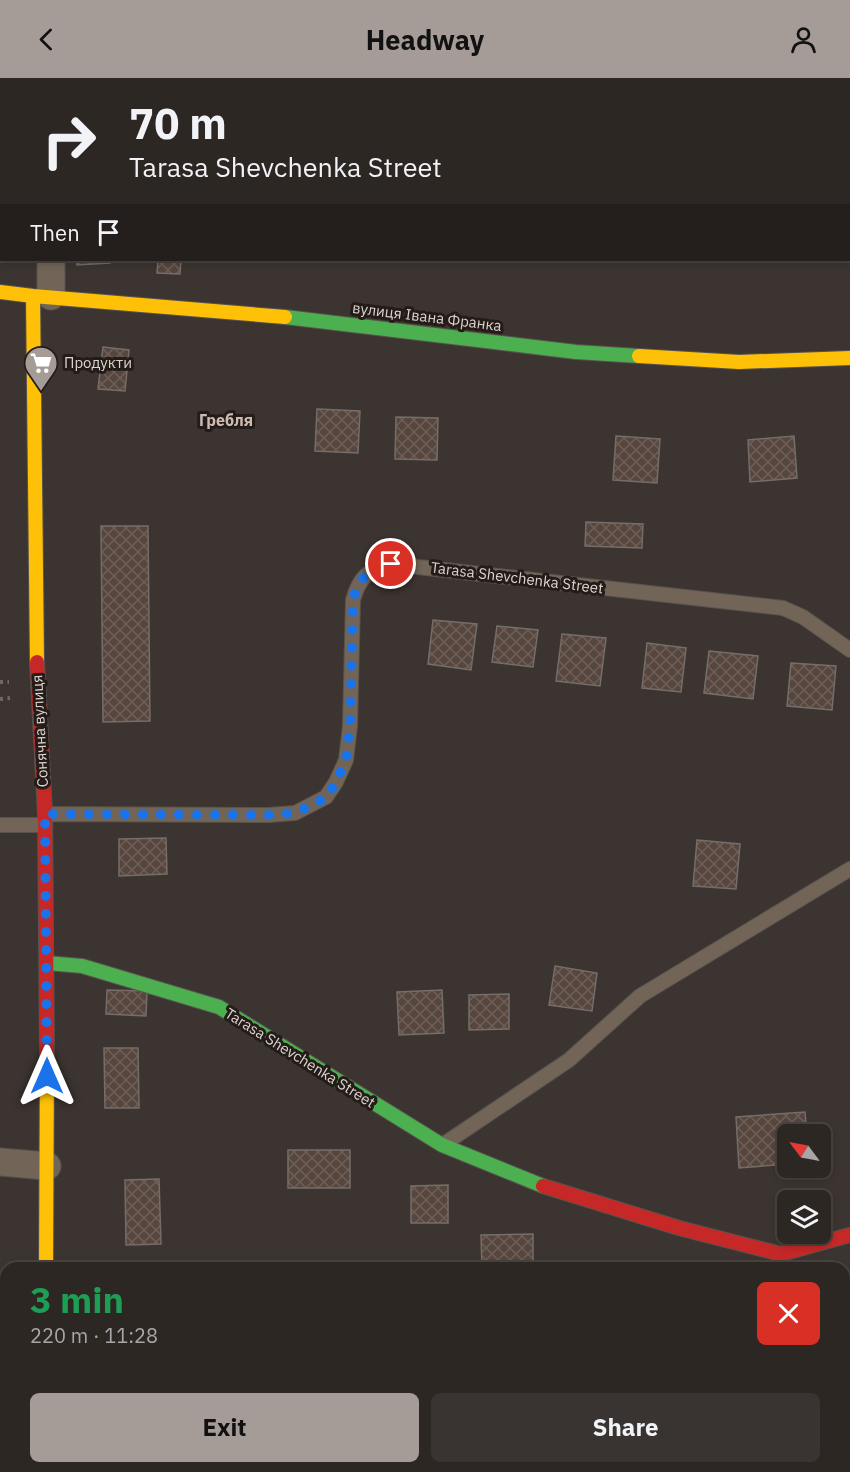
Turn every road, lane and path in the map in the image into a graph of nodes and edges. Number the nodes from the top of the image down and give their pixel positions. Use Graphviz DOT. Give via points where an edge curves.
graph roads {
  1 [pos="51,261"];
  2 [pos="0,292"];
  3 [pos="42,296"];
  4 [pos="850,358"];
  5 [pos="850,650"];
  6 [pos="44,819"];
  7 [pos="0,825"];
  8 [pos="850,869"];
  9 [pos="47,963"];
  10 [pos="442,1145"];
  11 [pos="0,1162"];
  12 [pos="47,1166"];
  13 [pos="850,1235"];
  14 [pos="782,1261"];
  15 [pos="46,1262"];
  1 -- 3 [label="street"];
  2 -- 3 [label="street, вулиця Івана Франка"];
  3 -- 4 [label="street, вулиця Івана Франка" via="312,319 576,352 739,362"];
  3 -- 6 [label="street, Сонячна вулиця" via="37,681"];
  5 -- 6 [label="lane, Tarasa Shevchenka Street" via="783,608 391,564 369,572 358,584 353,600 346,760 326,798 295,813 269,815"];
  6 -- 7 [label="lane, Tarasa Shevchenka Street"];
  6 -- 9 [label="street, Сонячна вулиця"];
  8 -- 10 [label="lane" via="640,996 568,1060"];
  9 -- 10 [label="street, Tarasa Shevchenka Street" via="82,966 219,1007"];
  9 -- 12 [label="street, Сонячна вулиця"];
  10 -- 14 [label="street, Tarasa Shevchenka Street" via="534,1183"];
  11 -- 12 [label="street"];
  12 -- 15 [label="street, Сонячна вулиця"];
  13 -- 14 [label="street, Tarasa Shevchenka Street"];
}
